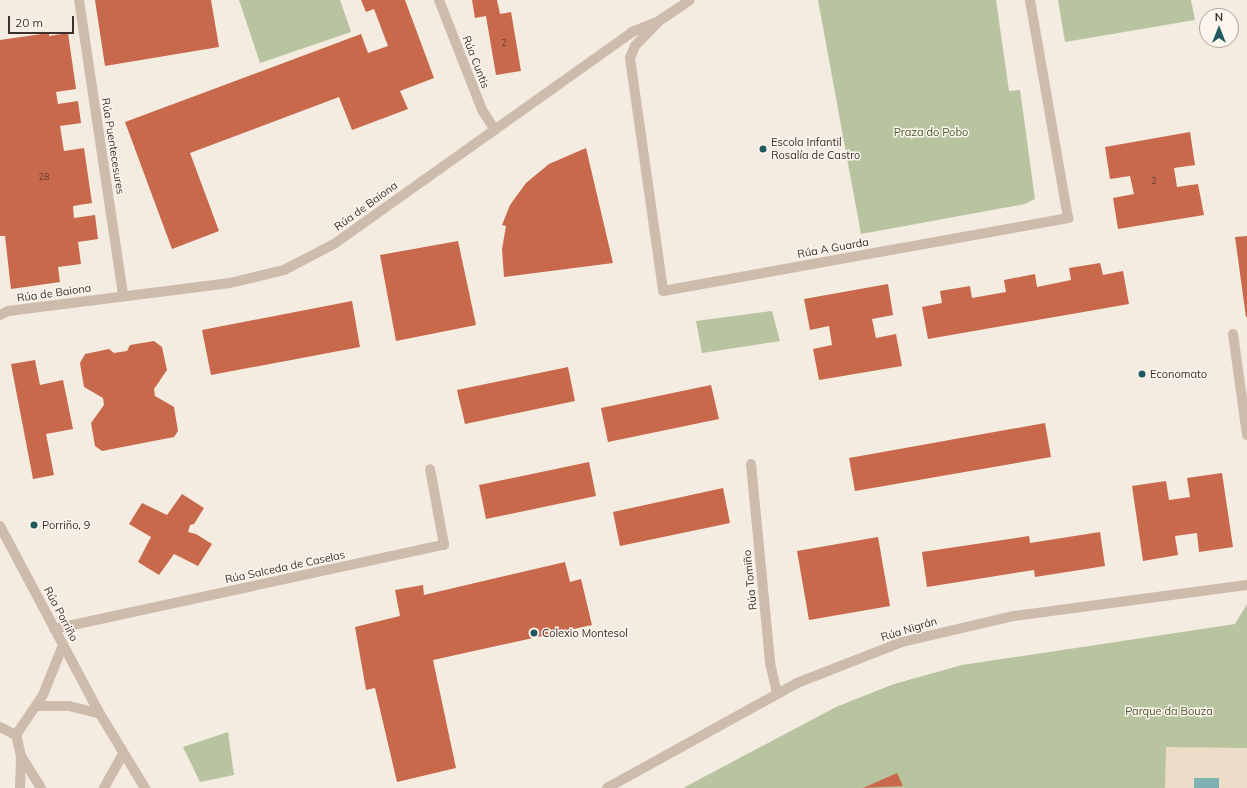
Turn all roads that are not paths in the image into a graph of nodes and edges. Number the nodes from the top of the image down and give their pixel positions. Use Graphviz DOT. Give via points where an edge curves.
graph roads {
  1 [pos="79,0"];
  2 [pos="439,0"];
  3 [pos="690,0"];
  4 [pos="1030,0"];
  5 [pos="659,21"];
  6 [pos="495,130"];
  7 [pos="123,296"];
  8 [pos="3,312"];
  9 [pos="1232,334"];
  10 [pos="1247,435"];
  11 [pos="751,464"];
  12 [pos="430,469"];
  13 [pos="0,526"];
  14 [pos="1247,585"];
  15 [pos="54,629"];
  16 [pos="63,645"];
  17 [pos="777,694"];
  18 [pos="36,706"];
  19 [pos="100,714"];
  20 [pos="0,727"];
  21 [pos="16,735"];
  22 [pos="123,754"];
  23 [pos="21,756"];
  24 [pos="20,788"];
  25 [pos="41,788"];
  26 [pos="104,788"];
  27 [pos="145,788"];
  28 [pos="607,788"];
  1 -- 7 [label="street, Rúa Puentecesures"];
  2 -- 6 [label="street, Rúa Cuntis" via="482,110"];
  3 -- 5 [label="street, Rúa de Baiona"];
  4 -- 5 [label="street, Rúa A Guarda" via="1068,218 663,291 630,58 635,46"];
  5 -- 6 [label="street, Rúa de Baiona" via="632,32"];
  6 -- 7 [label="street, Rúa de Baiona" via="334,244 284,270 230,282"];
  7 -- 8 [label="street, Rúa de Baiona"];
  9 -- 10 [label="street"];
  11 -- 17 [label="street, Rúa Tomiño" via="770,663"];
  12 -- 15 [label="street, Rúa Salceda de Caselas" via="444,546"];
  13 -- 15 [label="street, Rúa Porriño"];
  14 -- 17 [label="street, Rúa Nigrán" via="978,623 870,653 820,672"];
  15 -- 16 [label="street, Rúa Porriño"];
  16 -- 18 [label="street"];
  16 -- 19 [label="street, Rúa Porriño"];
  17 -- 28 [label="street, Rúa Nigrán"];
  18 -- 19 [label="street" via="69,706"];
  18 -- 21 [label="street"];
  19 -- 22 [label="street, Rúa Porriño"];
  20 -- 21 [label="street"];
  21 -- 23 [label="street"];
  22 -- 26 [label="street"];
  22 -- 27 [label="street, Rúa Porriño"];
  23 -- 24 [label="street"];
  23 -- 25 [label="street"];
}
